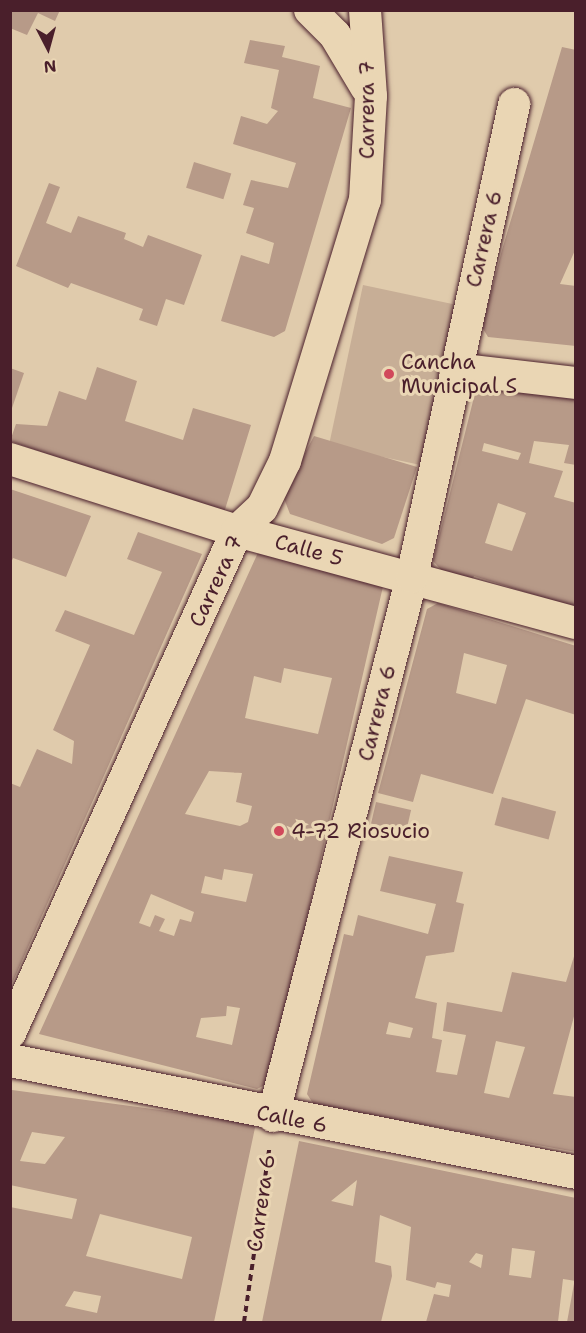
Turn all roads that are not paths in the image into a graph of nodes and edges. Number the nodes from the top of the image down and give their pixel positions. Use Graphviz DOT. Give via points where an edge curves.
graph roads {
  1 [pos="310,10"];
  2 [pos="365,10"];
  3 [pos="371,96"];
  4 [pos="514,104"];
  5 [pos="455,369"];
  6 [pos="576,383"];
  7 [pos="10,459"];
  8 [pos="237,531"];
  9 [pos="412,577"];
  10 [pos="576,623"];
  11 [pos="10,1033"];
  12 [pos="10,1060"];
  13 [pos="273,1116"];
  14 [pos="576,1172"];
  1 -- 3 [label="street" via="335,35"];
  2 -- 3 [label="street, Carrera 7"];
  3 -- 8 [label="street, Carrera 7" via="364,200 330,323 285,461 262,508"];
  4 -- 5 [label="street, Carrera 6"];
  5 -- 6 [label="street"];
  5 -- 9 [label="street, Carrera 6"];
  7 -- 8 [label="street, Calle 5"];
  8 -- 9 [label="street, Calle 5"];
  8 -- 11 [label="street, Carrera 7"];
  9 -- 10 [label="street, Calle 5"];
  9 -- 13 [label="street, Carrera 6"];
  12 -- 13 [label="street, Calle 6"];
  13 -- 14 [label="street, Calle 6"];
}
